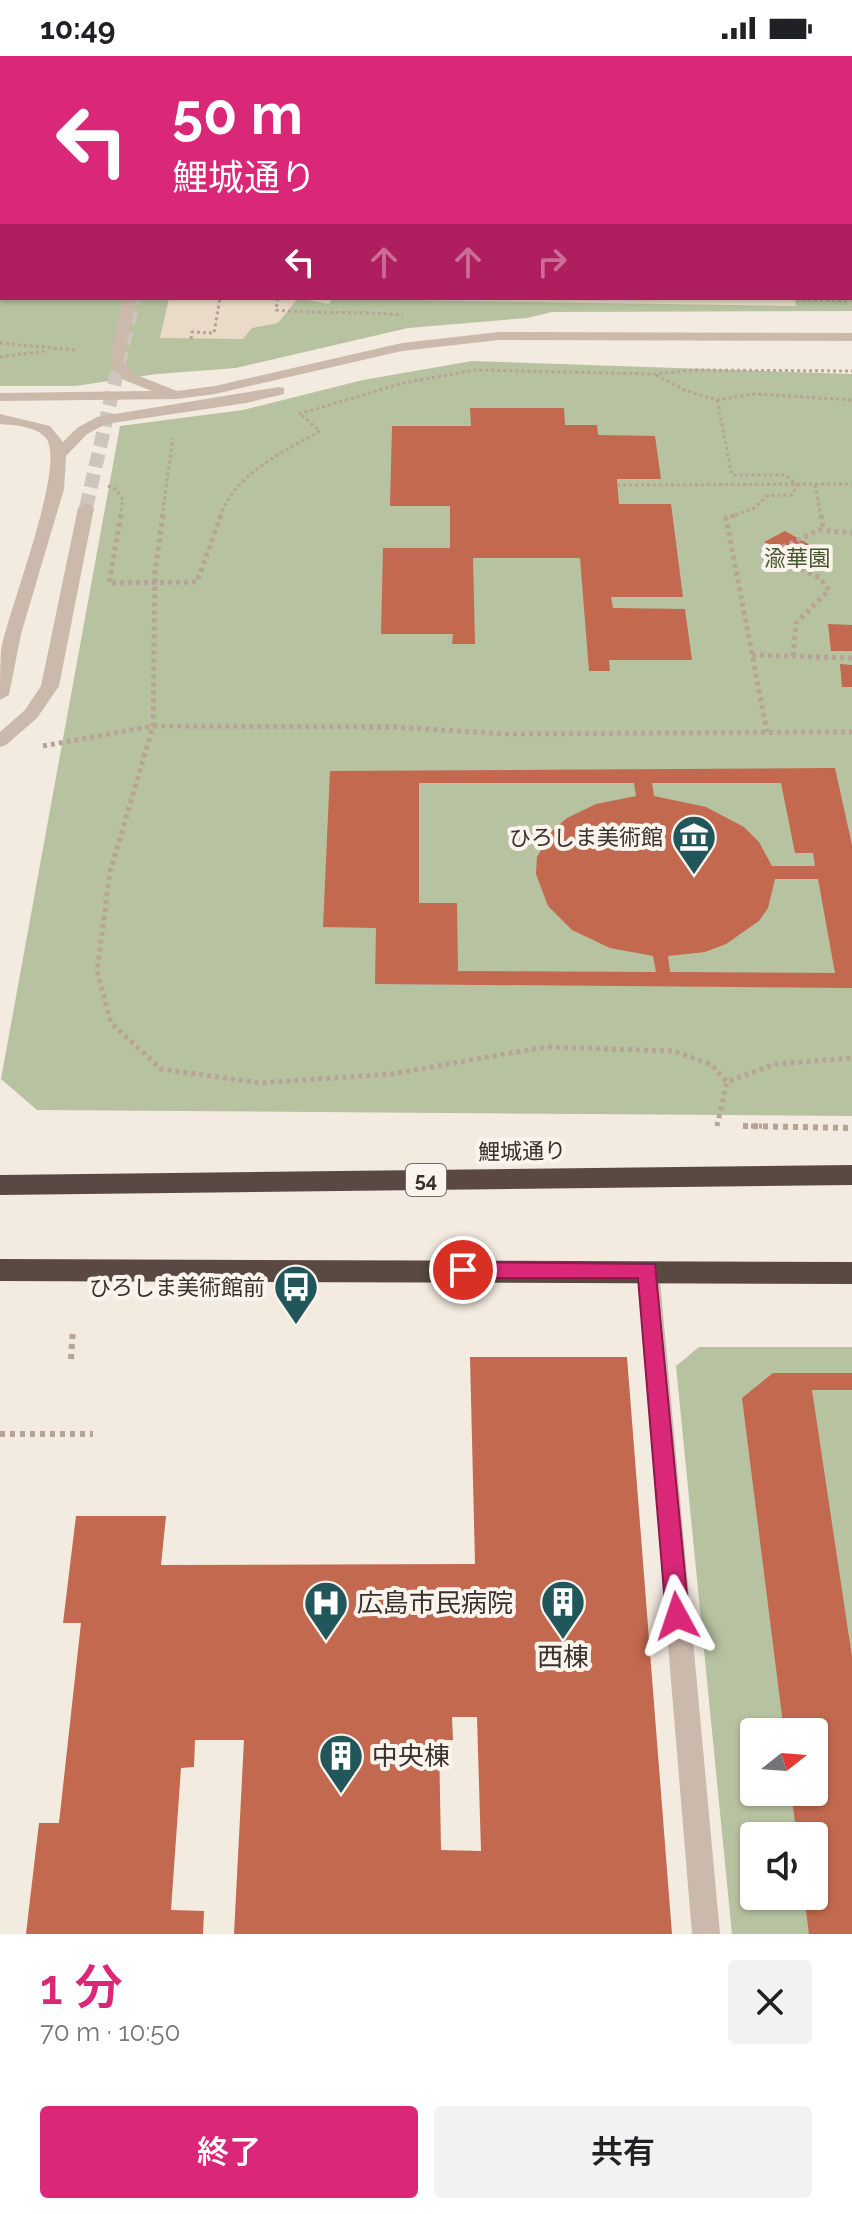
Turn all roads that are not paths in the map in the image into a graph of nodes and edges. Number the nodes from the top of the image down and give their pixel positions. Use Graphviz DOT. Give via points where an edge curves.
graph roads {
  1 [pos="130,300"];
  2 [pos="852,337"];
  3 [pos="364,354"];
  4 [pos="177,395"];
  5 [pos="0,397"];
  6 [pos="0,419"];
  7 [pos="59,454"];
  8 [pos="86,508"];
  9 [pos="0,695"];
  10 [pos="0,741"];
  11 [pos="852,1175"];
  12 [pos="0,1185"];
  13 [pos="0,1270"];
  14 [pos="648,1270"];
  15 [pos="852,1273"];
  16 [pos="706,1934"];
  1 -- 4 [label="street" via="116,362 129,377"];
  2 -- 3 [label="street" via="499,336"];
  3 -- 4 [label="street" via="257,382"];
  3 -- 7 [label="street" via="305,383 256,397 102,420"];
  4 -- 5 [label="street"];
  6 -- 7 [label="street" via="50,433"];
  7 -- 9 [label="street" via="56,489"];
  8 -- 10 [label="street" via="50,686 31,714"];
  11 -- 12 [label="highway, 鯉城通り / 54"];
  13 -- 14 [label="highway"];
  14 -- 15 [label="highway"];
  14 -- 16 [label="street"];
}
